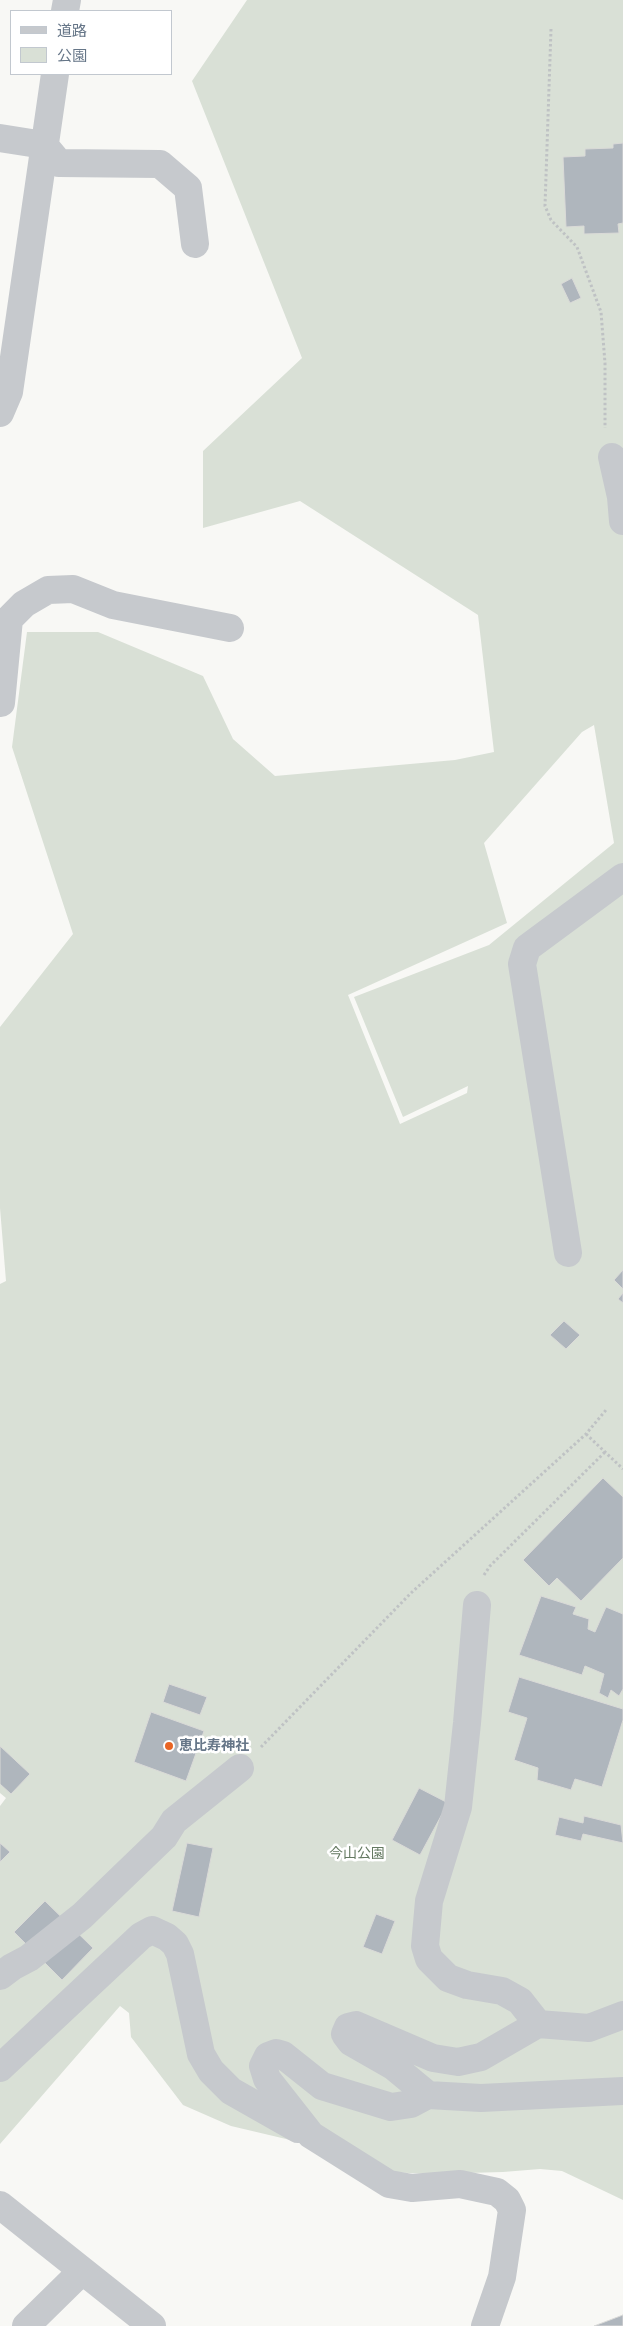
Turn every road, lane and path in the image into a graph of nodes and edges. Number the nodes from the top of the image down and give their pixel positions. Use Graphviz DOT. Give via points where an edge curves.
graph roads {
  1 [pos="551,30"];
  2 [pos="56,75"];
  3 [pos="0,138"];
  4 [pos="44,145"];
  5 [pos="195,244"];
  6 [pos="3,396"];
  7 [pos="612,456"];
  8 [pos="622,504"];
  9 [pos="4,618"];
  10 [pos="230,628"];
  11 [pos="2,703"];
  12 [pos="623,877"];
  13 [pos="568,1253"];
  14 [pos="606,1410"];
  15 [pos="586,1434"];
  16 [pos="605,1452"];
  17 [pos="623,1469"];
  18 [pos="477,1605"];
  19 [pos="240,1768"];
  20 [pos="0,1976"];
  21 [pos="623,2015"];
  22 [pos="538,2024"];
  23 [pos="0,2068"];
  24 [pos="623,2091"];
  25 [pos="428,2094"];
  26 [pos="311,2135"];
  27 [pos="0,2205"];
  28 [pos="82,2271"];
  29 [pos="26,2326"];
  30 [pos="152,2326"];
  31 [pos="485,2326"];
  1 -- 7 [label="path" via="545,206 552,220 577,247 600,312 605,363 605,426"];
  2 -- 4 [label="street"];
  3 -- 4 [label="street"];
  4 -- 5 [label="street" via="59,163 160,164 188,188"];
  4 -- 6 [label="street"];
  7 -- 8 [label="street"];
  9 -- 10 [label="street" via="48,590 73,589 113,605"];
  9 -- 11 [label="street"];
  12 -- 13 [label="street" via="527,948 522,964"];
  14 -- 15 [label="path"];
  15 -- 16 [label="path"];
  15 -- 19 [label="path" via="411,1593"];
  16 -- 17 [label="path"];
  16 -- 18 [label="path" via="490,1566 483,1578"];
  18 -- 22 [label="street" via="458,1807 429,1901 425,1946 429,1959 448,1978 502,1991 520,2001"];
  19 -- 20 [label="street" via="174,1821 164,1837 82,1916 29,1958"];
  21 -- 22 [label="street" via="589,2028"];
  22 -- 25 [label="street" via="480,2057 458,2062 433,2058 356,2025 348,2027 346,2034 351,2042 393,2066"];
  23 -- 26 [label="street" via="140,1936 152,1930 167,1937 180,1954 200,2054 211,2071 231,2091"];
  24 -- 25 [label="street" via="481,2098"];
  25 -- 26 [label="street" via="411,2104 392,2107 322,2086 283,2055 268,2056 263,2066 267,2079"];
  26 -- 31 [label="street" via="389,2184 412,2188 460,2184 497,2192 507,2200 512,2210 502,2277"];
  27 -- 28 [label="street"];
  28 -- 29 [label="street"];
  28 -- 30 [label="street"];
}
